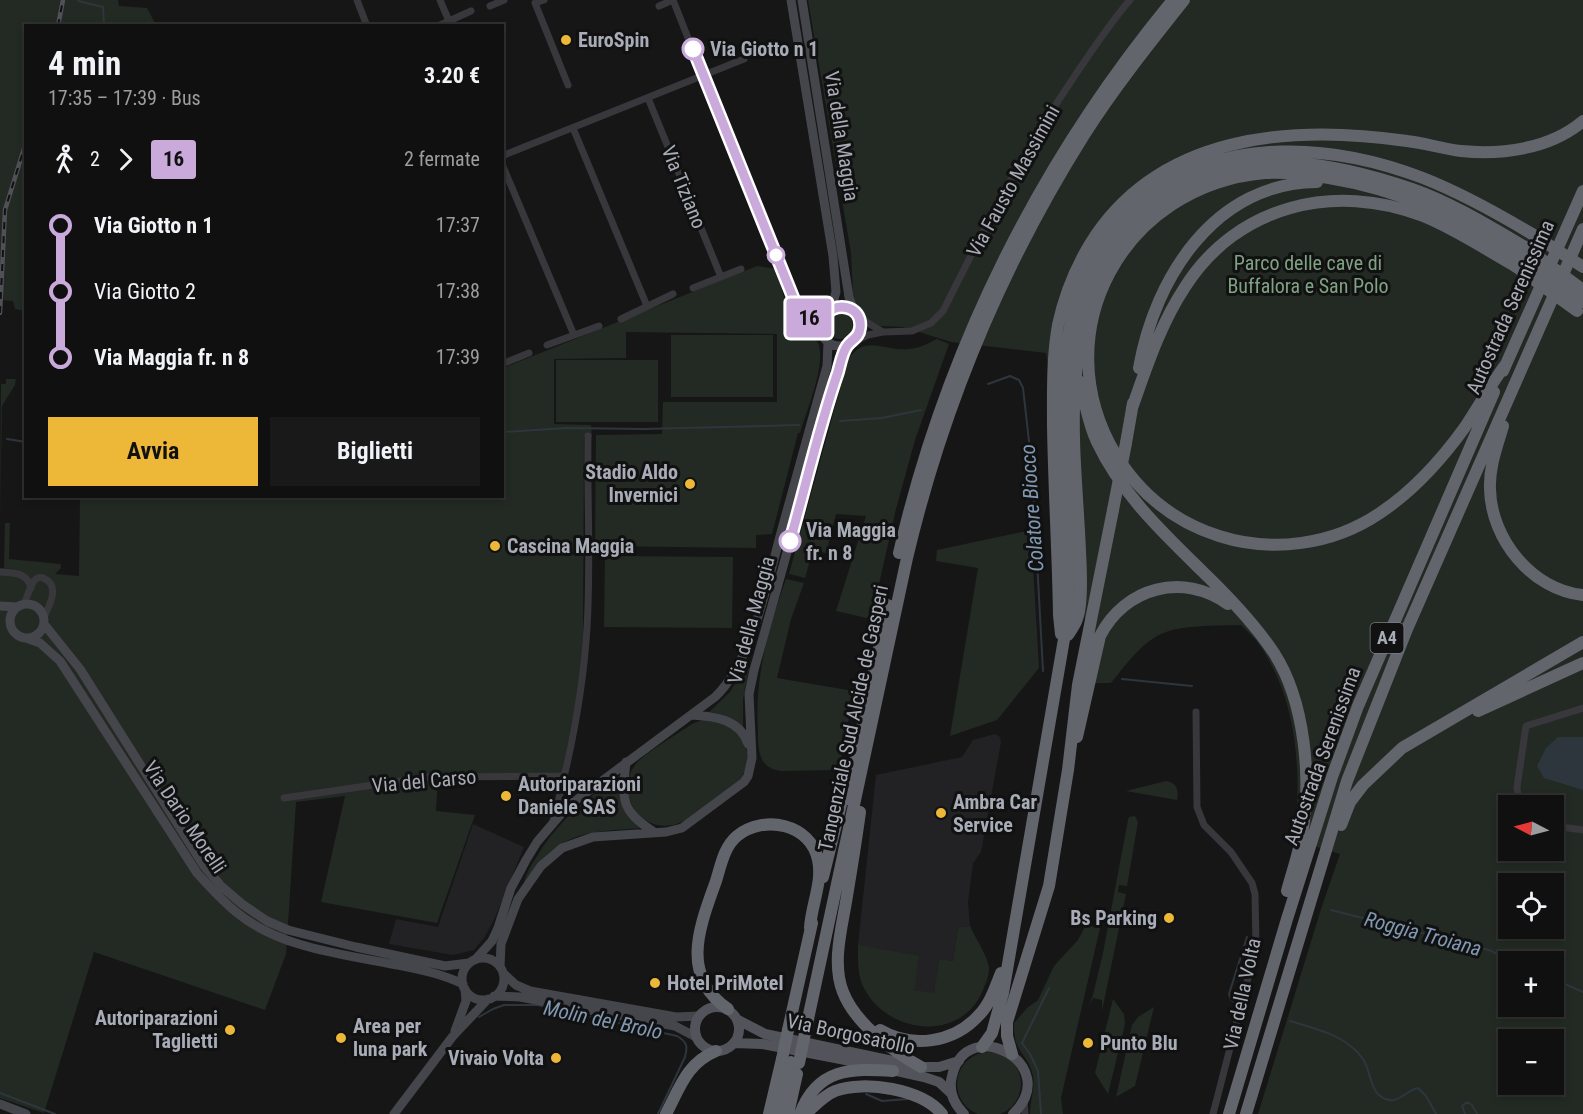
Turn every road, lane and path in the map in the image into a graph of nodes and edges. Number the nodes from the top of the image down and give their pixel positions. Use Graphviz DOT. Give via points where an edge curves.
graph roads {
  1 [pos="357,0"];
  2 [pos="440,0"];
  3 [pos="504,0"];
  4 [pos="544,0"];
  5 [pos="673,0"];
  6 [pos="791,0"];
  7 [pos="802,0"];
  8 [pos="1130,0"];
  9 [pos="1173,0"];
  10 [pos="1184,0"];
  11 [pos="490,6"];
  12 [pos="659,6"];
  13 [pos="471,12"];
  14 [pos="449,21"];
  15 [pos="366,24"];
  16 [pos="442,24"];
  17 [pos="744,59"];
  18 [pos="704,75"];
  19 [pos="568,85"];
  20 [pos="648,98"];
  21 [pos="1583,121"];
  22 [pos="573,128"];
  23 [pos="504,155"];
  24 [pos="504,169"];
  25 [pos="1351,182"];
  26 [pos="1583,191"];
  27 [pos="1583,229"];
  28 [pos="1520,257"];
  29 [pos="1583,267"];
  30 [pos="741,268"];
  31 [pos="721,277"];
  32 [pos="693,288"];
  33 [pos="673,294"];
  34 [pos="793,301"];
  35 [pos="1581,305"];
  36 [pos="647,306"];
  37 [pos="831,309"];
  38 [pos="856,315"];
  39 [pos="822,318"];
  40 [pos="621,319"];
  41 [pos="599,326"];
  42 [pos="883,332"];
  43 [pos="574,335"];
  44 [pos="825,339"];
  45 [pos="850,343"];
  46 [pos="547,345"];
  47 [pos="529,353"];
  48 [pos="504,363"];
  49 [pos="1506,364"];
  50 [pos="1077,370"];
  51 [pos="1513,385"];
  52 [pos="1132,408"];
  53 [pos="588,436"];
  54 [pos="0,572"];
  55 [pos="18,573"];
  56 [pos="41,578"];
  57 [pos="31,588"];
  58 [pos="1583,596"];
  59 [pos="0,606"];
  60 [pos="21,606"];
  61 [pos="0,616"];
  62 [pos="1245,616"];
  63 [pos="44,620"];
  64 [pos="11,626"];
  65 [pos="26,638"];
  66 [pos="1583,642"];
  67 [pos="1063,644"];
  68 [pos="1583,663"];
  69 [pos="1583,708"];
  70 [pos="1196,712"];
  71 [pos="692,715"];
  72 [pos="1452,721"];
  73 [pos="752,758"];
  74 [pos="626,762"];
  75 [pos="1068,770"];
  76 [pos="855,773"];
  77 [pos="564,776"];
  78 [pos="560,794"];
  79 [pos="1518,795"];
  80 [pos="284,798"];
  81 [pos="576,799"];
  82 [pos="552,824"];
  83 [pos="1564,827"];
  84 [pos="1583,830"];
  85 [pos="655,833"];
  86 [pos="1318,871"];
  87 [pos="1287,919"];
  88 [pos="810,928"];
  89 [pos="1009,953"];
  90 [pos="472,961"];
  91 [pos="838,962"];
  92 [pos="502,970"];
  93 [pos="464,986"];
  94 [pos="491,998"];
  95 [pos="728,1009"];
  96 [pos="699,1016"];
  97 [pos="738,1020"];
  98 [pos="797,1032"];
  99 [pos="453,1036"];
  100 [pos="696,1036"];
  101 [pos="734,1043"];
  102 [pos="982,1047"];
  103 [pos="716,1051"];
  104 [pos="1012,1054"];
  105 [pos="791,1061"];
  106 [pos="959,1061"];
  107 [pos="921,1067"];
  108 [pos="893,1071"];
  109 [pos="952,1094"];
  110 [pos="1024,1100"];
  111 [pos="0,1104"];
  112 [pos="26,1114"];
  113 [pos="394,1114"];
  114 [pos="666,1114"];
  115 [pos="770,1114"];
  116 [pos="779,1114"];
  117 [pos="788,1114"];
  118 [pos="800,1114"];
  119 [pos="805,1114"];
  120 [pos="942,1114"];
  121 [pos="964,1114"];
  122 [pos="1013,1114"];
  123 [pos="1025,1114"];
  124 [pos="1214,1114"];
  125 [pos="1229,1114"];
  126 [pos="1246,1114"];
  1 -- 15 [label="street"];
  2 -- 14 [label="street"];
  3 -- 11 [label="street"];
  4 -- 19 [label="street" via="535,3"];
  5 -- 12 [label="street"];
  5 -- 18 [label="street"];
  6 -- 37 [label="street, Via della Maggia" via="833,256 836,292"];
  7 -- 38 [label="street, Via della Maggia" via="849,297"];
  8 -- 42 [label="street, Via Fausto Massimini" via="1052,109 995,207 943,311 931,323 912,331"];
  9 -- 76 [label="highway, Tangenziale Sud Alcide de Gasperi" via="1102,91 1042,188 984,299 960,355 914,491 860,734"];
  10 -- 76 [label="highway, Tangenziale Sud Alcide de Gasperi" via="1133,64 1078,144 1019,249 969,357 915,521"];
  13 -- 14 [label="street"];
  14 -- 16 [label="street"];
  17 -- 18 [label="street"];
  18 -- 20 [label="street"];
  18 -- 34 [label="street"];
  20 -- 22 [label="street"];
  20 -- 31 [label="street, Via Tiziano"];
  21 -- 67 [label="highway" via="1544,142 1500,152 1331,134 1245,141 1182,162 1125,200 1083,256 1068,290 1055,344 1053,443"];
  22 -- 23 [label="street"];
  22 -- 36 [label="street"];
  24 -- 43 [label="street"];
  25 -- 28 [label="highway" via="1410,198 1443,212"];
  25 -- 49 [label="highway" via="1299,173 1265,173 1218,182 1163,210 1131,240 1099,298 1089,357 1094,401 1108,440 1126,470 1145,492 1176,517 1225,538 1286,545 1333,536 1382,512 1424,474 1446,452"];
  25 -- 52 [label="highway" via="1302,182 1272,190 1245,201 1202,234 1176,266 1155,311 1140,361"];
  26 -- 49 [label="highway, Autostrada Serenissima / A4"];
  27 -- 51 [label="highway, Autostrada Serenissima / A4"];
  28 -- 35 [label="highway, bridge"];
  28 -- 35 [label="highway, bridge"];
  28 -- 50 [label="highway" via="1446,203 1414,189 1357,173 1292,163 1217,172 1159,201 1134,222 1115,246 1090,296 1081,329"];
  28 -- 52 [label="highway" via="1402,210 1350,200 1286,209 1234,235 1186,285 1160,332"];
  29 -- 67 [label="highway, bridge" via="1495,212 1422,178 1359,160 1293,151 1264,152 1213,162 1172,179 1139,203 1106,239 1079,293 1070,326 1064,376 1070,582"];
  30 -- 31 [label="street"];
  31 -- 32 [label="street"];
  33 -- 36 [label="street"];
  34 -- 39 [label="street" via="801,315"];
  34 -- 44 [label="street" via="803,322"];
  36 -- 40 [label="street"];
  37 -- 38 [label="street" via="843,307"];
  37 -- 39 [label="street"];
  38 -- 42 [label="street"];
  38 -- 45 [label="street" via="860,330"];
  39 -- 44 [label="street"];
  41 -- 43 [label="street"];
  42 -- 45 [label="street, Via Fausto Massimini"];
  43 -- 46 [label="street"];
  44 -- 45 [label="street" via="841,346"];
  44 -- 71 [label="street, Via della Maggia" via="827,366 752,631 742,658 722,691"];
  45 -- 73 [label="street, Via della Maggia" via="837,374 754,670 749,694"];
  47 -- 48 [label="street"];
  49 -- 87 [label="highway, Autostrada Serenissima / A4" via="1358,706"];
  50 -- 62 [label="highway" via="1096,440 1123,487"];
  50 -- 67 [label="highway" via="1081,583 1078,618"];
  51 -- 58 [label="highway" via="1490,476 1494,516 1512,553 1531,573 1551,586"];
  51 -- 86 [label="highway, Autostrada Serenissima / A4" via="1374,711"];
  52 -- 75 [label="highway, bridge" via="1078,685"];
  53 -- 77 [label="street" via="587,625"];
  54 -- 55 [label="street"];
  55 -- 56 [label="street"];
  55 -- 57 [label="street"];
  56 -- 57 [label="street" via="34,580"];
  56 -- 63 [label="street" via="49,582 52,591"];
  57 -- 60 [label="street"];
  59 -- 60 [label="street, Via Dario Morelli"];
  60 -- 63 [label="street, Via Dario Morelli" via="34,605"];
  60 -- 64 [label="street" via="10,618"];
  61 -- 64 [label="street, Via Dario Morelli"];
  62 -- 75 [label="highway" via="1211,594 1188,588 1162,587 1125,604 1100,636"];
  62 -- 87 [label="highway" via="1285,675 1303,744 1306,807 1287,891"];
  63 -- 65 [label="street" via="39,633"];
  63 -- 90 [label="street, Via Dario Morelli" via="80,669 204,866 242,904 288,930 356,947 445,966"];
  64 -- 65 [label="street, Via Dario Morelli"];
  65 -- 93 [label="street, Via Dario Morelli" via="40,643 60,660 197,873 237,913 283,938 443,975"];
  66 -- 72 [label="highway"];
  67 -- 89 [label="highway"];
  68 -- 72 [label="highway"];
  69 -- 79 [label="street" via="1527,726"];
  70 -- 124 [label="street, Via della Volta" via="1199,817 1231,852 1252,883 1257,936"];
  71 -- 73 [label="street" via="730,722 746,737"];
  71 -- 74 [label="street, Via della Maggia"];
  72 -- 86 [label="highway" via="1402,748 1363,785 1350,802 1333,848"];
  73 -- 85 [label="street" via="748,776 738,788 682,828"];
  74 -- 81 [label="street"];
  74 -- 85 [label="street" via="625,805 632,816"];
  75 -- 104 [label="highway" via="1049,886 1007,1023 1006,1036"];
  76 -- 88 [label="highway"];
  76 -- 91 [label="highway" via="862,793"];
  76 -- 98 [label="highway, Tangenziale Sud Alcide de Gasperi"];
  77 -- 78 [label="street"];
  77 -- 80 [label="street, Via del Carso" via="412,778"];
  78 -- 81 [label="street" via="569,801"];
  78 -- 82 [label="street"];
  81 -- 82 [label="street"];
  82 -- 90 [label="street" via="515,880 492,941"];
  83 -- 84 [label="street"];
  85 -- 92 [label="street" via="593,837 562,848 541,866 518,898 501,944"];
  86 -- 126 [label="highway, Autostrada Serenissima / A4"];
  87 -- 125 [label="highway, Autostrada Serenissima / A4"];
  88 -- 95 [label="highway" via="820,871 806,838 791,827 770,824 748,829 738,836 726,851 700,925 696,952 707,988"];
  88 -- 98 [label="highway"];
  89 -- 91 [label="highway" via="980,1015 956,1033 922,1041 891,1036 867,1021 848,992"];
  89 -- 102 [label="highway" via="997,1017 992,1034"];
  90 -- 92 [label="street" via="489,958"];
  90 -- 93 [label="street" via="464,973"];
  91 -- 107 [label="highway" via="842,992 856,1017"];
  92 -- 94 [label="street" via="502,986"];
  92 -- 96 [label="street" via="516,985 530,991 676,1017"];
  93 -- 94 [label="street" via="475,998"];
  93 -- 99 [label="street" via="466,1001"];
  94 -- 99 [label="street"];
  94 -- 100 [label="street" via="520,997 675,1026"];
  95 -- 96 [label="main road" via="712,1007"];
  95 -- 97 [label="main road, Via Borgosatollo"];
  96 -- 100 [label="main road"];
  97 -- 101 [label="main road" via="739,1032"];
  97 -- 107 [label="main road, Via Borgosatollo" via="765,1034"];
  98 -- 105 [label="highway, Tangenziale Sud Alcide de Gasperi, bridge"];
  98 -- 105 [label="highway, bridge"];
  99 -- 113 [label="street"];
  100 -- 103 [label="main road" via="704,1047"];
  101 -- 103 [label="main road, Via Borgosatollo"];
  101 -- 108 [label="main road, Via Borgosatollo" via="762,1044"];
  102 -- 104 [label="main road" via="998,1047"];
  102 -- 106 [label="main road, Via Borgosatollo"];
  103 -- 114 [label="highway" via="691,1069"];
  104 -- 110 [label="main road" via="1026,1075"];
  105 -- 115 [label="highway"];
  105 -- 116 [label="highway, Tangenziale Sud Alcide de Gasperi"];
  105 -- 117 [label="highway, Tangenziale Sud Alcide de Gasperi"];
  106 -- 107 [label="main road, Via Borgosatollo" via="939,1068"];
  106 -- 109 [label="main road" via="952,1073"];
  108 -- 109 [label="main road, Via Borgosatollo" via="933,1080"];
  108 -- 118 [label="highway" via="860,1069 835,1075 815,1090"];
  109 -- 121 [label="main road"];
  110 -- 122 [label="main road"];
  110 -- 123 [label="street"];
  111 -- 112 [label="street"];
  119 -- 120 [label="highway" via="833,1092 857,1086 909,1093"];
}
